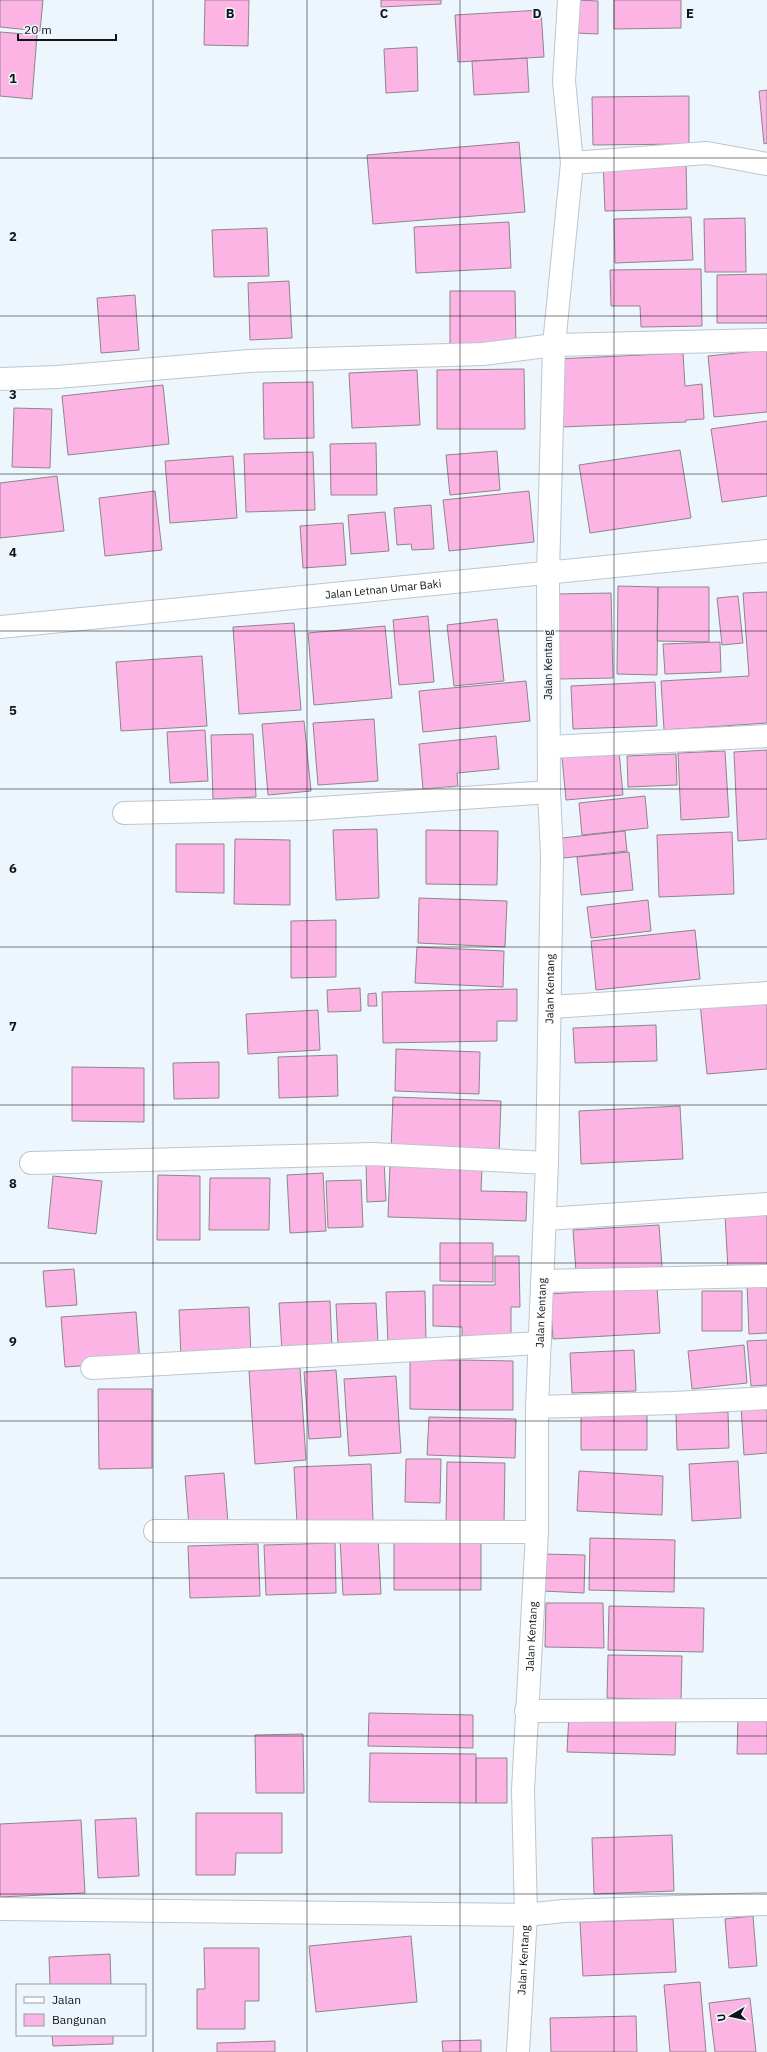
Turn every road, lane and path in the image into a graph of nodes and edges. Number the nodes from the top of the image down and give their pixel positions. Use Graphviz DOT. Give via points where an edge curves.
graph roads {
  1 [pos="569,0"];
  2 [pos="572,163"];
  3 [pos="767,164"];
  4 [pos="767,340"];
  5 [pos="554,345"];
  6 [pos="0,380"];
  7 [pos="767,551"];
  8 [pos="548,574"];
  9 [pos="0,628"];
  10 [pos="767,736"];
  11 [pos="549,747"];
  12 [pos="549,792"];
  13 [pos="124,813"];
  14 [pos="767,993"];
  15 [pos="551,1007"];
  16 [pos="30,1163"];
  17 [pos="547,1163"];
  18 [pos="767,1204"];
  19 [pos="546,1219"];
  20 [pos="767,1276"];
  21 [pos="542,1281"];
  22 [pos="540,1343"];
  23 [pos="92,1368"];
  24 [pos="767,1398"];
  25 [pos="536,1407"];
  26 [pos="155,1531"];
  27 [pos="537,1532"];
  28 [pos="767,1710"];
  29 [pos="526,1711"];
  30 [pos="767,1904"];
  31 [pos="0,1909"];
  32 [pos="526,1915"];
  33 [pos="518,2052"];
  1 -- 2 [label="street, Jalan Kentang" via="564,81"];
  2 -- 3 [label="street" via="707,153"];
  2 -- 5 [label="street, Jalan Kentang"];
  4 -- 5 [label="street"];
  5 -- 6 [label="street" via="482,354 249,361"];
  5 -- 8 [label="street, Jalan Kentang"];
  7 -- 8 [label="street, Jalan Letnan Umar Baki"];
  8 -- 9 [label="street, Jalan Letnan Umar Baki"];
  8 -- 11 [label="street, Jalan Kentang"];
  10 -- 11 [label="street"];
  11 -- 12 [label="street, Jalan Kentang"];
  12 -- 13 [label="street" via="307,809"];
  12 -- 15 [label="street, Jalan Kentang" via="552,856"];
  14 -- 15 [label="street"];
  15 -- 17 [label="street, Jalan Kentang"];
  16 -- 17 [label="street" via="372,1154"];
  17 -- 19 [label="street, Jalan Kentang"];
  18 -- 19 [label="street"];
  19 -- 21 [label="street, Jalan Kentang"];
  20 -- 21 [label="street"];
  21 -- 22 [label="street, Jalan Kentang"];
  22 -- 23 [label="street"];
  22 -- 25 [label="street, Jalan Kentang"];
  24 -- 25 [label="street"];
  25 -- 27 [label="street, Jalan Kentang"];
  26 -- 27 [label="street"];
  27 -- 29 [label="street, Jalan Kentang"];
  28 -- 29 [label="street"];
  29 -- 32 [label="street, Jalan Kentang" via="523,1790"];
  30 -- 32 [label="street" via="563,1911"];
  31 -- 32 [label="street"];
  32 -- 33 [label="street, Jalan Kentang"];
}
